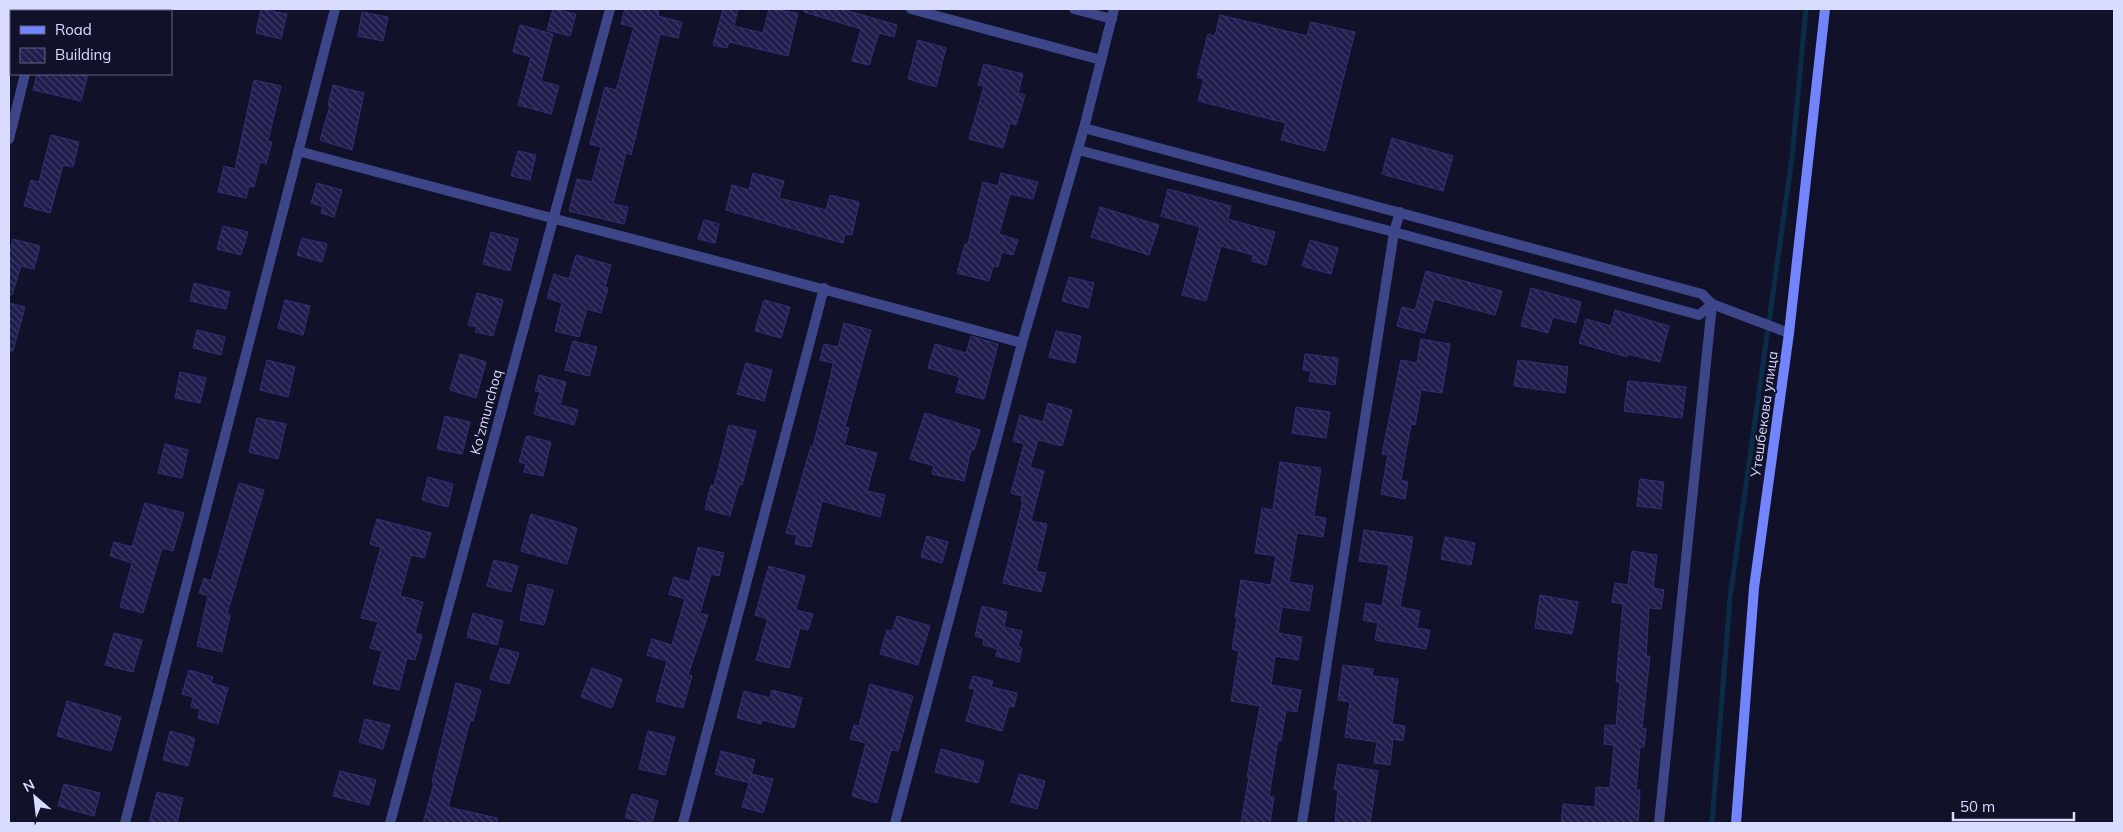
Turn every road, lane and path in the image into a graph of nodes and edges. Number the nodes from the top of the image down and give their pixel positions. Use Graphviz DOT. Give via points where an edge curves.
graph roads {
  1 [pos="335,9"];
  2 [pos="610,9"];
  3 [pos="911,9"];
  4 [pos="1074,9"];
  5 [pos="1825,9"];
  6 [pos="1113,14"];
  7 [pos="1101,60"];
  8 [pos="26,75"];
  9 [pos="1084,128"];
  10 [pos="9,139"];
  11 [pos="1078,150"];
  12 [pos="298,151"];
  13 [pos="1400,212"];
  14 [pos="552,219"];
  15 [pos="1394,232"];
  16 [pos="824,288"];
  17 [pos="1712,304"];
  18 [pos="1789,333"];
  19 [pos="1022,342"];
  20 [pos="124,823"];
  21 [pos="390,823"];
  22 [pos="684,823"];
  23 [pos="896,823"];
  24 [pos="1302,823"];
  25 [pos="1659,823"];
  26 [pos="1736,823"];
  1 -- 12 [label="street"];
  2 -- 14 [label="street, Ko'zmunchoq"];
  3 -- 7 [label="street"];
  4 -- 6 [label="street"];
  5 -- 18 [label="main road, Утешбекова улица"];
  6 -- 7 [label="street"];
  7 -- 9 [label="street"];
  8 -- 10 [label="street"];
  9 -- 11 [label="street"];
  9 -- 13 [label="street"];
  11 -- 15 [label="street"];
  11 -- 19 [label="street"];
  12 -- 14 [label="street"];
  12 -- 20 [label="street"];
  13 -- 15 [label="street"];
  13 -- 17 [label="street" via="1702,294"];
  14 -- 16 [label="street"];
  14 -- 21 [label="street, Ko'zmunchoq"];
  15 -- 17 [label="street" via="1699,315"];
  15 -- 24 [label="street"];
  16 -- 19 [label="street"];
  16 -- 22 [label="street"];
  17 -- 18 [label="street"];
  17 -- 25 [label="street"];
  18 -- 26 [label="main road, Утешбекова улица" via="1754,588"];
  19 -- 23 [label="street"];
}
